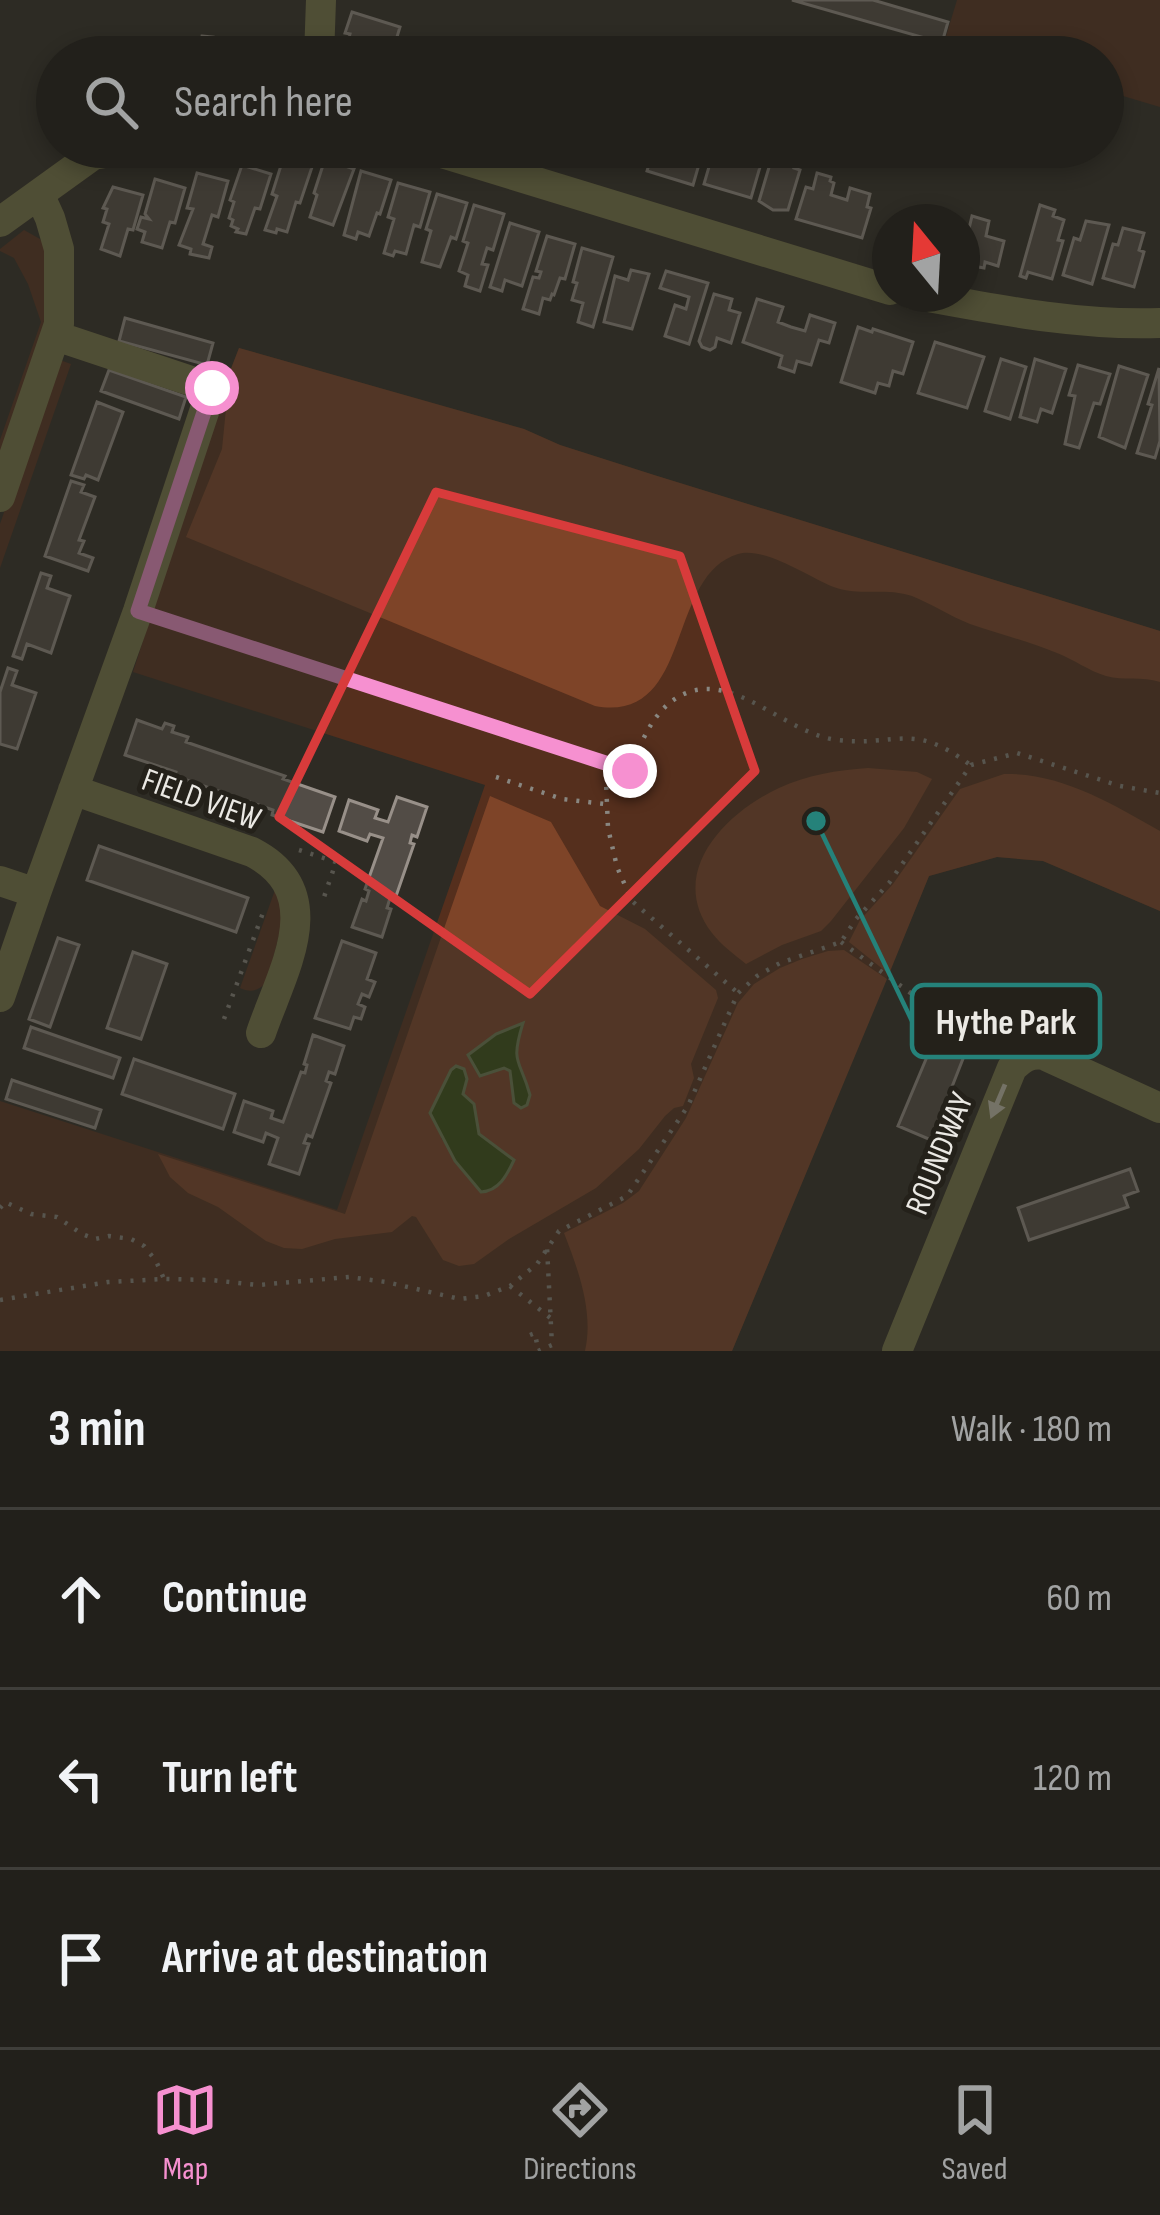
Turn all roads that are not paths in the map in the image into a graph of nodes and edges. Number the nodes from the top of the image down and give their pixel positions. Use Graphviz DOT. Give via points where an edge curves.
graph roads {
  1 [pos="321,0"];
  2 [pos="320,36"];
  3 [pos="75,168"];
  4 [pos="491,168"];
  5 [pos="38,194"];
  6 [pos="0,222"];
  7 [pos="872,284"];
  8 [pos="980,307"];
  9 [pos="1160,323"];
  10 [pos="56,336"];
  11 [pos="0,497"];
  12 [pos="73,790"];
  13 [pos="0,881"];
  14 [pos="35,893"];
  15 [pos="0,997"];
  16 [pos="261,1033"];
  17 [pos="1160,1108"];
  18 [pos="897,1351"];
  1 -- 2 [label="street"];
  3 -- 5 [label="street"];
  4 -- 7 [label="street"];
  5 -- 6 [label="street"];
  5 -- 10 [label="street" via="59,249"];
  8 -- 9 [label="street"];
  10 -- 11 [label="street"];
  10 -- 12 [label="street" via="212,388"];
  12 -- 14 [label="street"];
  12 -- 16 [label="street, FIELD VIEW" via="252,852 278,871 294,899 297,929"];
  13 -- 14 [label="street"];
  14 -- 15 [label="street"];
  17 -- 18 [label="street, ROUNDWAY, one-way" via="1043,1054 1023,1057"];
}
